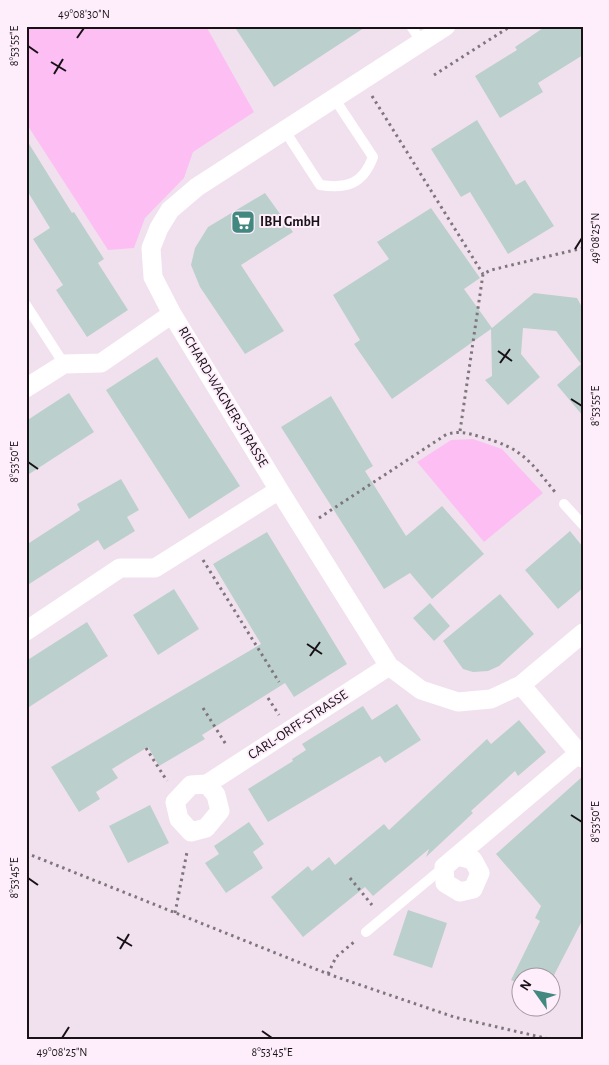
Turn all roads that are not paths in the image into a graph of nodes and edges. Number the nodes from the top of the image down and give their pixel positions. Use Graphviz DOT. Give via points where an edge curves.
graph roads {
  1 [pos="446,26"];
  2 [pos="416,34"];
  3 [pos="334,98"];
  4 [pos="284,131"];
  5 [pos="26,305"];
  6 [pos="172,314"];
  7 [pos="64,364"];
  8 [pos="26,388"];
  9 [pos="279,490"];
  10 [pos="564,504"];
  11 [pos="583,525"];
  12 [pos="26,632"];
  13 [pos="583,633"];
  14 [pos="389,666"];
  15 [pos="521,685"];
  16 [pos="581,756"];
  17 [pos="207,784"];
  18 [pos="451,862"];
  19 [pos="366,932"];
  1 -- 2 [label="street, RICHARD-WAGNER-STRASSE"];
  2 -- 3 [label="street, RICHARD-WAGNER-STRASSE" via="362,80"];
  3 -- 4 [label="street, RICHARD-WAGNER-STRASSE"];
  3 -- 4 [label="lane" via="373,157 368,171 351,185 336,188 320,185"];
  4 -- 6 [label="street, RICHARD-WAGNER-STRASSE" via="197,187 170,210 150,248 153,277"];
  5 -- 7 [label="lane"];
  6 -- 7 [label="street" via="101,363"];
  6 -- 9 [label="street, RICHARD-WAGNER-STRASSE"];
  7 -- 8 [label="street"];
  9 -- 12 [label="street" via="155,568 120,568"];
  9 -- 14 [label="street, RICHARD-WAGNER-STRASSE"];
  10 -- 11 [label="lane"];
  13 -- 15 [label="street, RICHARD-WAGNER-STRASSE"];
  14 -- 15 [label="street, RICHARD-WAGNER-STRASSE" via="421,690 458,702 491,699"];
  14 -- 17 [label="street, CARL-ORFF-STRASSE"];
  15 -- 16 [label="street"];
  16 -- 18 [label="street"];
  17 -- 17 [label="street, CARL-ORFF-STRASSE" via="216,795 220,811 206,828 190,832 179,819 175,802 191,785"];
  18 -- 19 [label="lane"];
}
